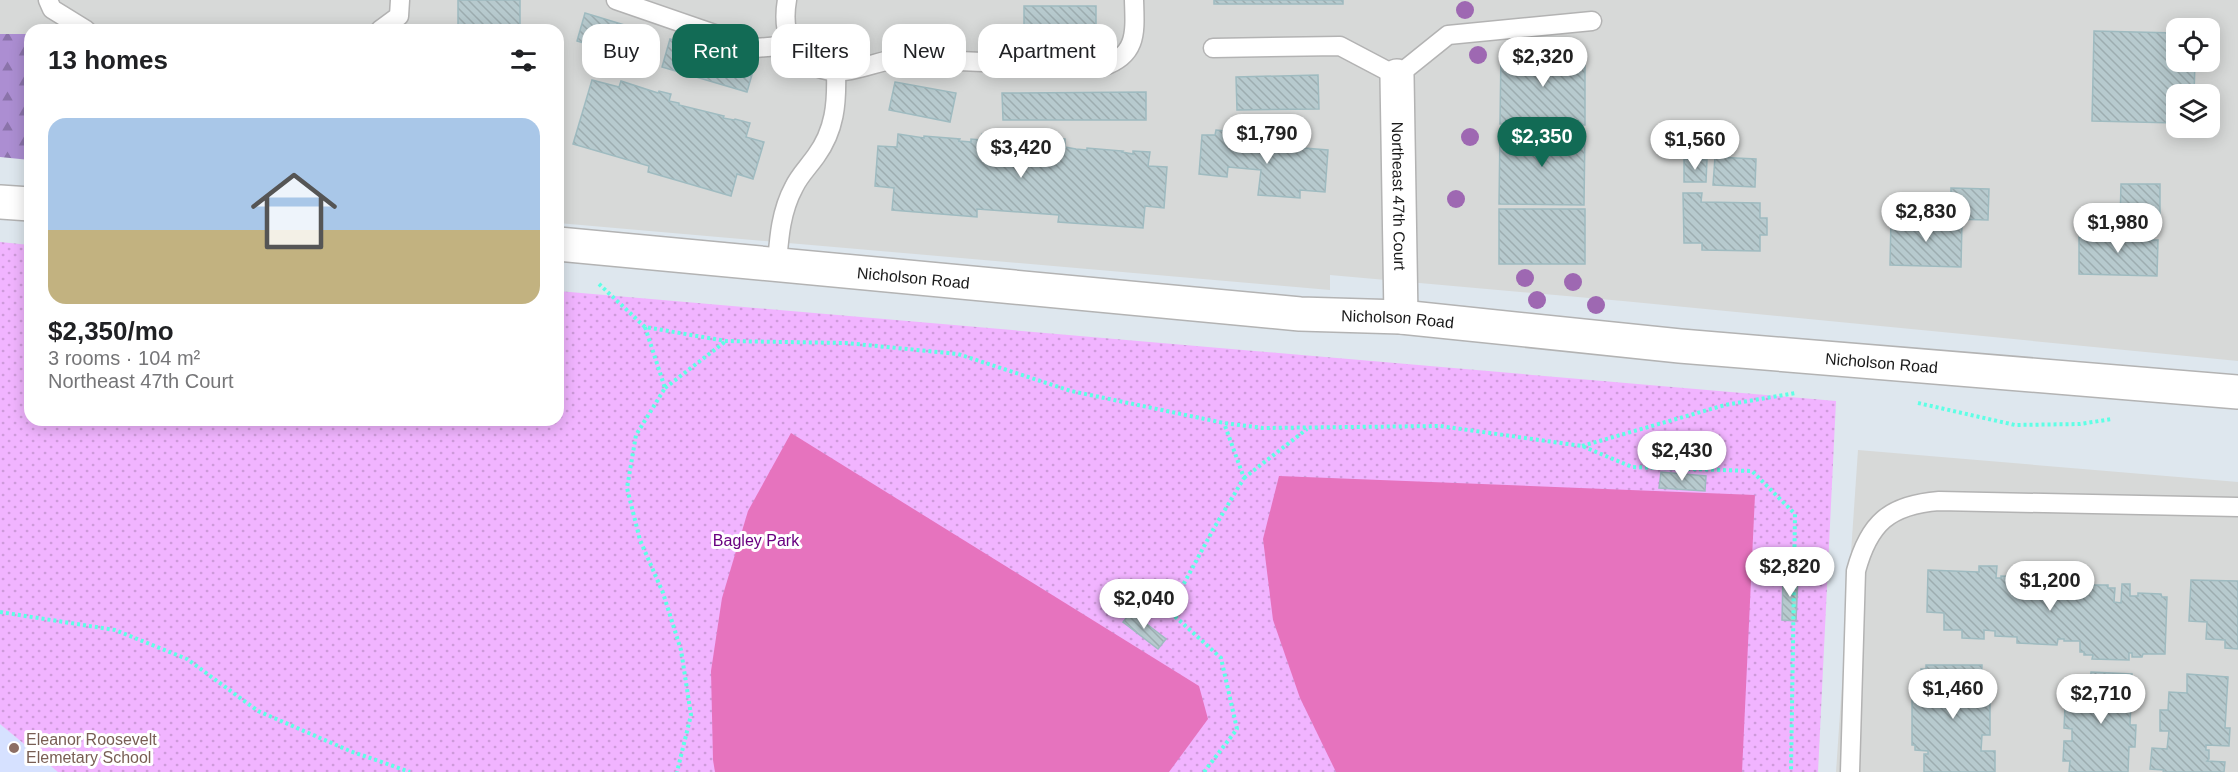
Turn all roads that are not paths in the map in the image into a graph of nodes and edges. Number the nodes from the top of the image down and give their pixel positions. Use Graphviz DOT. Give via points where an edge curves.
graph roads {
  1 [pos="48,0"];
  2 [pos="400,0"];
  3 [pos="616,0"];
  4 [pos="787,0"];
  5 [pos="1134,0"];
  6 [pos="1592,21"];
  7 [pos="76,24"];
  8 [pos="388,24"];
  9 [pos="785,24"];
  10 [pos="771,47"];
  11 [pos="1213,48"];
  12 [pos="870,64"];
  13 [pos="1397,76"];
  14 [pos="836,78"];
  15 [pos="0,202"];
  16 [pos="24,204"];
  17 [pos="573,245"];
  18 [pos="777,264"];
  19 [pos="1401,316"];
  20 [pos="2238,392"];
  21 [pos="2238,507"];
  22 [pos="1850,772"];
  1 -- 7 [label="lane" via="52,9"];
  2 -- 8 [label="lane" via="399,16"];
  3 -- 10 [label="lane" via="755,48"];
  4 -- 9 [label="lane"];
  5 -- 12 [label="lane" via="1132,44 1115,62 1102,67 897,58"];
  6 -- 13 [label="lane" via="1448,35"];
  11 -- 13 [label="lane" via="1340,46"];
  13 -- 19 [label="street, Northeast 47th Court"];
  14 -- 18 [label="lane" via="837,100 831,128 818,154 794,186 780,224"];
  15 -- 16 [label="street"];
  17 -- 18 [label="street, Nicholson Road"];
  18 -- 19 [label="street, Nicholson Road" via="1300,314"];
  19 -- 20 [label="street, Nicholson Road" via="1680,346"];
  21 -- 22 [label="lane" via="1939,501 1915,503 1893,512 1875,527 1862,548 1856,571"];
}
